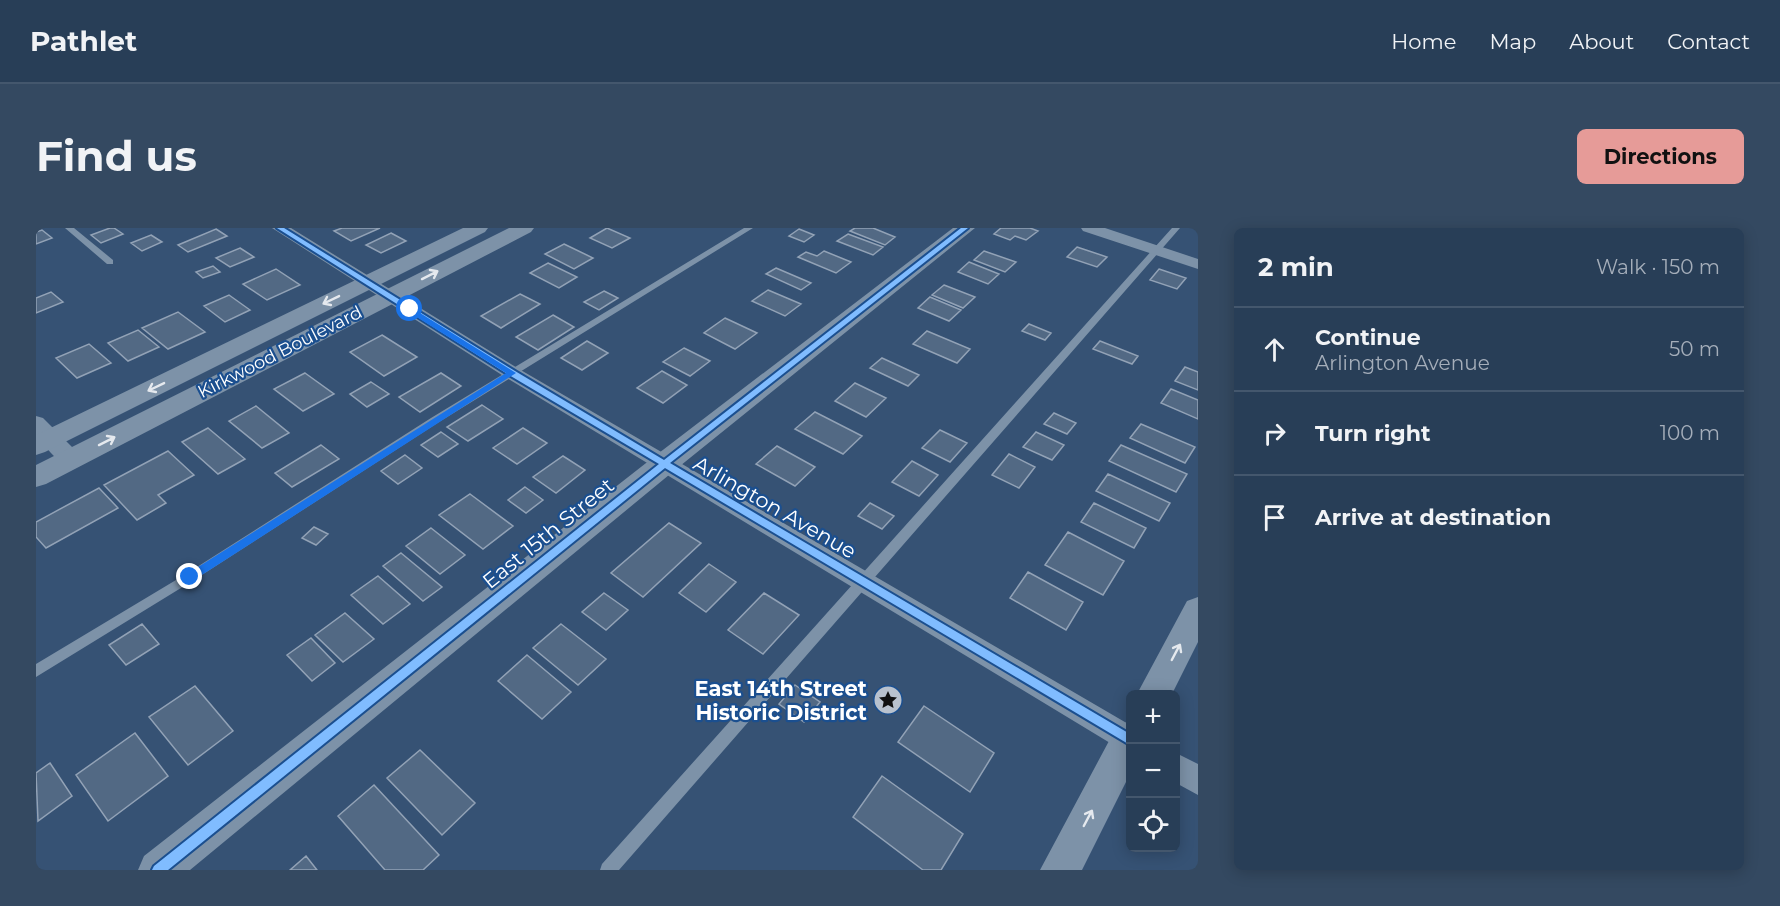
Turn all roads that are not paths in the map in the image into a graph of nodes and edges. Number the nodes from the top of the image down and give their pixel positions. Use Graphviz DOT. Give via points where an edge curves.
graph roads {
  1 [pos="69,228"];
  2 [pos="280,228"];
  3 [pos="478,228"];
  4 [pos="524,228"];
  5 [pos="749,228"];
  6 [pos="965,228"];
  7 [pos="1089,228"];
  8 [pos="1176,228"];
  9 [pos="1157,250"];
  10 [pos="110,262"];
  11 [pos="1198,264"];
  12 [pos="366,283"];
  13 [pos="388,296"];
  14 [pos="512,373"];
  15 [pos="41,436"];
  16 [pos="71,459"];
  17 [pos="664,463"];
  18 [pos="36,477"];
  19 [pos="865,581"];
  20 [pos="1198,610"];
  21 [pos="36,671"];
  22 [pos="1156,690"];
  23 [pos="1126,737"];
  24 [pos="1127,744"];
  25 [pos="1180,770"];
  26 [pos="1198,781"];
  27 [pos="158,870"];
  28 [pos="608,870"];
  29 [pos="1060,870"];
  1 -- 10 [label="lane"];
  2 -- 12 [label="street, Arlington Avenue"];
  3 -- 12 [label="street, Kirkwood Boulevard"];
  13 -- 4 [label="street, Kirkwood Boulevard, one-way"];
  5 -- 14 [label="lane"];
  6 -- 17 [label="street, East 15th Street"];
  7 -- 9 [label="street"];
  8 -- 9 [label="lane"];
  9 -- 11 [label="street"];
  9 -- 19 [label="lane"];
  12 -- 13 [label="street, Arlington Avenue"];
  12 -- 15 [label="street, Kirkwood Boulevard, one-way"];
  13 -- 14 [label="street, Arlington Avenue"];
  16 -- 13 [label="street, Kirkwood Boulevard, one-way"];
  14 -- 17 [label="street, Arlington Avenue"];
  14 -- 21 [label="lane"];
  15 -- 16 [label="street"];
  16 -- 18 [label="street, Kirkwood Boulevard"];
  17 -- 19 [label="street, Arlington Avenue"];
  17 -- 27 [label="street, East 15th Street"];
  19 -- 23 [label="street, Arlington Avenue"];
  19 -- 28 [label="lane"];
  22 -- 20 [label="street, one-way"];
  29 -- 24 [label="street, one-way"];
  25 -- 26 [label="street"];
}
